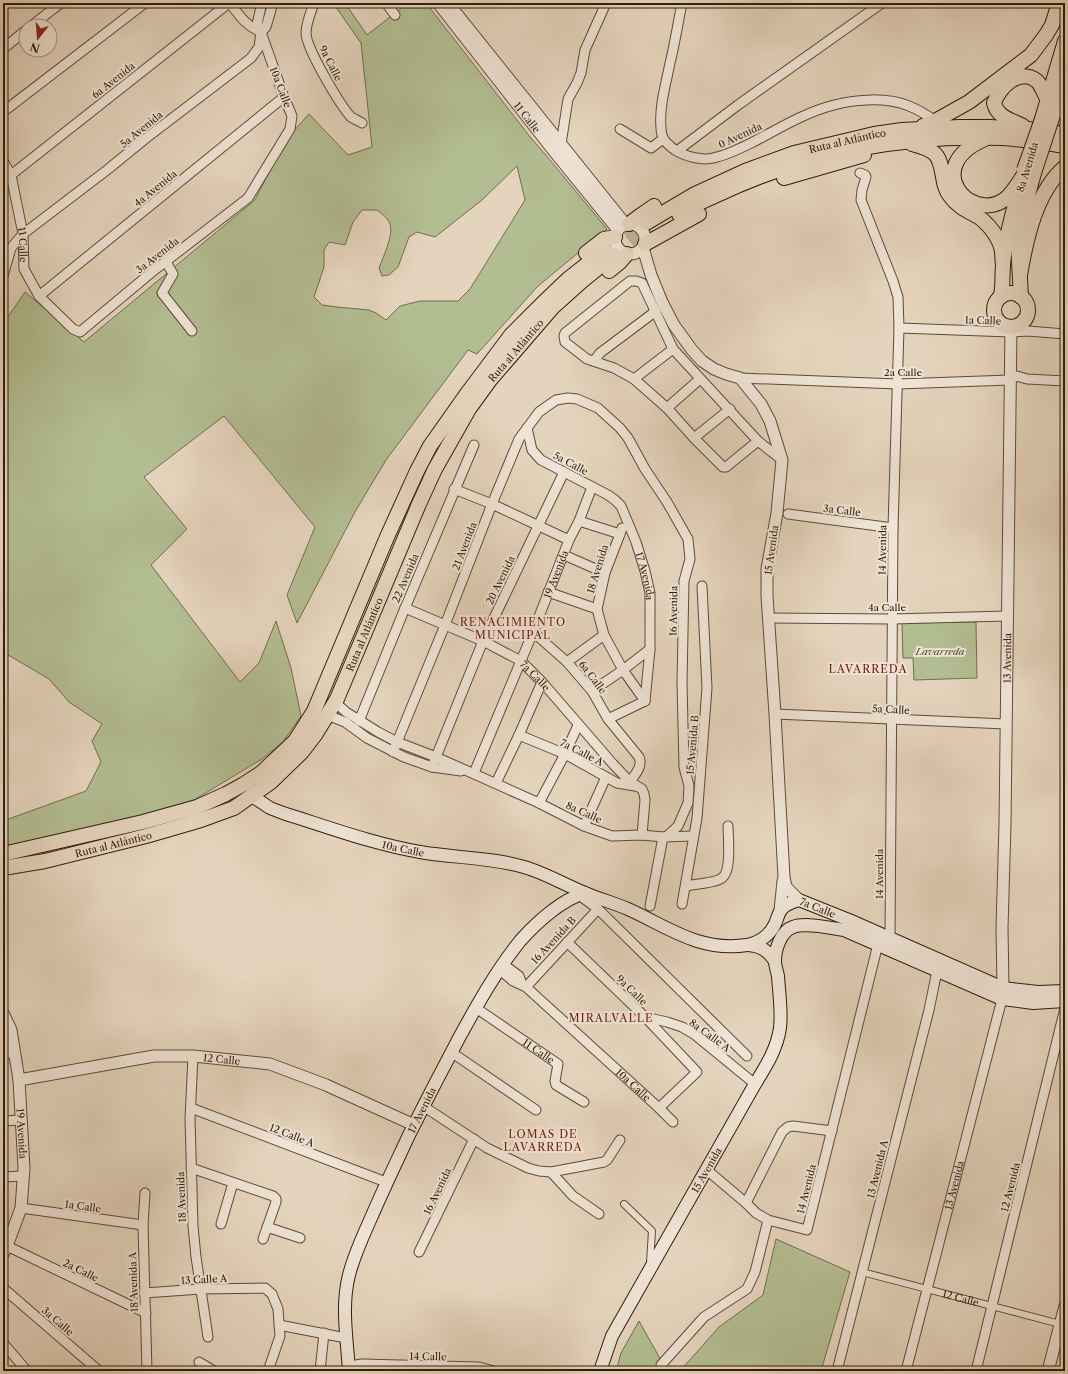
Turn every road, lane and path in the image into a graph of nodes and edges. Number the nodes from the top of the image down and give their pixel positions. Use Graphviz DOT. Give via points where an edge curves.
graph roads {
  1 [pos="61,3"];
  2 [pos="145,3"];
  3 [pos="230,3"];
  4 [pos="262,3"];
  5 [pos="273,3"];
  6 [pos="314,3"];
  7 [pos="386,3"];
  8 [pos="438,3"];
  9 [pos="448,3"];
  10 [pos="606,3"];
  11 [pos="682,3"];
  12 [pos="882,3"];
  13 [pos="1059,3"];
  14 [pos="395,15"];
  15 [pos="41,18"];
  16 [pos="261,32"];
  17 [pos="18,37"];
  18 [pos="1065,41"];
  19 [pos="3,49"];
  20 [pos="1065,80"];
  21 [pos="1058,96"];
  22 [pos="284,97"];
  23 [pos="3,112"];
  24 [pos="935,121"];
  25 [pos="362,123"];
  26 [pos="620,129"];
  27 [pos="1028,129"];
  28 [pos="874,134"];
  29 [pos="1065,134"];
  30 [pos="988,138"];
  31 [pos="663,139"];
  32 [pos="900,139"];
  33 [pos="1065,146"];
  34 [pos="557,147"];
  35 [pos="677,151"];
  36 [pos="3,161"];
  37 [pos="1065,167"];
  38 [pos="860,173"];
  39 [pos="1027,173"];
  40 [pos="11,175"];
  41 [pos="248,198"];
  42 [pos="23,234"];
  43 [pos="621,241"];
  44 [pos="644,246"];
  45 [pos="166,262"];
  46 [pos="1003,266"];
  47 [pos="651,275"];
  48 [pos="1020,275"];
  49 [pos="3,276"];
  50 [pos="39,296"];
  51 [pos="1001,296"];
  52 [pos="1021,297"];
  53 [pos="657,307"];
  54 [pos="899,328"];
  55 [pos="1011,330"];
  56 [pos="192,331"];
  57 [pos="80,332"];
  58 [pos="1065,334"];
  59 [pos="673,348"];
  60 [pos="594,361"];
  61 [pos="740,378"];
  62 [pos="634,379"];
  63 [pos="700,379"];
  64 [pos="1010,380"];
  65 [pos="1065,381"];
  66 [pos="898,384"];
  67 [pos="598,408"];
  68 [pos="667,408"];
  69 [pos="730,409"];
  70 [pos="527,428"];
  71 [pos="694,438"];
  72 [pos="758,441"];
  73 [pos="474,445"];
  74 [pos="782,460"];
  75 [pos="564,472"];
  76 [pos="592,487"];
  77 [pos="454,490"];
  78 [pos="492,504"];
  79 [pos="621,506"];
  80 [pos="788,514"];
  81 [pos="625,519"];
  82 [pos="579,521"];
  83 [pos="540,525"];
  84 [pos="893,528"];
  85 [pos="620,534"];
  86 [pos="569,540"];
  87 [pos="564,555"];
  88 [pos="605,573"];
  89 [pos="702,586"];
  90 [pos="548,592"];
  91 [pos="405,608"];
  92 [pos="597,609"];
  93 [pos="1007,616"];
  94 [pos="768,618"];
  95 [pos="892,619"];
  96 [pos="445,625"];
  97 [pos="533,632"];
  98 [pos="604,635"];
  99 [pos="483,641"];
  100 [pos="650,649"];
  101 [pos="521,661"];
  102 [pos="567,662"];
  103 [pos="623,670"];
  104 [pos="542,682"];
  105 [pos="592,691"];
  106 [pos="645,701"];
  107 [pos="335,702"];
  108 [pos="775,714"];
  109 [pos="327,715"];
  110 [pos="608,719"];
  111 [pos="891,720"];
  112 [pos="359,721"];
  113 [pos="578,724"];
  114 [pos="1006,724"];
  115 [pos="519,735"];
  116 [pos="397,742"];
  117 [pos="393,752"];
  118 [pos="565,754"];
  119 [pos="436,757"];
  120 [pos="432,767"];
  121 [pos="474,774"];
  122 [pos="606,776"];
  123 [pos="496,783"];
  124 [pos="632,784"];
  125 [pos="252,796"];
  126 [pos="540,803"];
  127 [pos="584,826"];
  128 [pos="728,826"];
  129 [pos="642,835"];
  130 [pos="693,836"];
  131 [pos="664,837"];
  132 [pos="3,854"];
  133 [pos="3,868"];
  134 [pos="784,877"];
  135 [pos="559,881"];
  136 [pos="686,886"];
  137 [pos="582,894"];
  138 [pos="794,902"];
  139 [pos="563,903"];
  140 [pos="682,904"];
  141 [pos="650,906"];
  142 [pos="595,907"];
  143 [pos="780,911"];
  144 [pos="800,926"];
  145 [pos="890,938"];
  146 [pos="567,942"];
  147 [pos="748,944"];
  148 [pos="878,944"];
  149 [pos="775,961"];
  150 [pos="501,966"];
  151 [pos="937,971"];
  152 [pos="524,986"];
  153 [pos="1065,991"];
  154 [pos="1002,994"];
  155 [pos="1065,1001"];
  156 [pos="476,1008"];
  157 [pos="1065,1008"];
  158 [pos="3,1013"];
  159 [pos="645,1017"];
  160 [pos="3,1052"];
  161 [pos="451,1052"];
  162 [pos="15,1054"];
  163 [pos="194,1056"];
  164 [pos="748,1056"];
  165 [pos="19,1080"];
  166 [pos="755,1084"];
  167 [pos="584,1102"];
  168 [pos="423,1106"];
  169 [pos="191,1108"];
  170 [pos="659,1108"];
  171 [pos="536,1110"];
  172 [pos="21,1120"];
  173 [pos="3,1122"];
  174 [pos="673,1122"];
  175 [pos="414,1125"];
  176 [pos="832,1131"];
  177 [pos="474,1139"];
  178 [pos="620,1140"];
  179 [pos="191,1168"];
  180 [pos="707,1170"];
  181 [pos="550,1172"];
  182 [pos="23,1176"];
  183 [pos="3,1177"];
  184 [pos="386,1182"];
  185 [pos="233,1183"];
  186 [pos="145,1193"];
  187 [pos="746,1203"];
  188 [pos="624,1204"];
  189 [pos="21,1208"];
  190 [pos="599,1214"];
  191 [pos="768,1220"];
  192 [pos="220,1224"];
  193 [pos="143,1225"];
  194 [pos="267,1227"];
  195 [pos="300,1238"];
  196 [pos="263,1239"];
  197 [pos="5,1250"];
  198 [pos="419,1252"];
  199 [pos="862,1272"];
  200 [pos="649,1273"];
  201 [pos="3,1288"];
  202 [pos="201,1289"];
  203 [pos="926,1289"];
  204 [pos="144,1293"];
  205 [pos="993,1306"];
  206 [pos="1065,1306"];
  207 [pos="146,1314"];
  208 [pos="1060,1324"];
  209 [pos="279,1325"];
  210 [pos="324,1334"];
  211 [pos="208,1337"];
  212 [pos="346,1338"];
  213 [pos="3,1343"];
  214 [pos="199,1362"];
  215 [pos="662,1365"];
  216 [pos="364,1367"];
  217 [pos="349,1368"];
  218 [pos="404,1368"];
  219 [pos="448,1369"];
  220 [pos="27,1371"];
  221 [pos="99,1371"];
  222 [pos="147,1371"];
  223 [pos="214,1371"];
  224 [pos="268,1371"];
  225 [pos="320,1371"];
  226 [pos="494,1371"];
  227 [pos="600,1371"];
  228 [pos="837,1371"];
  229 [pos="906,1371"];
  230 [pos="976,1371"];
  231 [pos="1048,1371"];
  1 -- 15 [label="street"];
  2 -- 23 [label="street"];
  3 -- 16 [label="street" via="243,21"];
  3 -- 40 [label="street, 6a Avenida"];
  4 -- 16 [label="street, 5a Avenida" via="257,24"];
  5 -- 16 [label="street, 5a Avenida" via="266,27"];
  6 -- 25 [label="street, 9a Calle" via="306,33 307,40 323,75 339,100 352,117"];
  7 -- 14 [label="street"];
  8 -- 34 [label="street, 11 Calle"];
  9 -- 34 [label="street, 11 Calle"];
  10 -- 34 [label="street" via="586,50 579,78 568,99"];
  11 -- 31 [label="street" via="663,96"];
  12 -- 35 [label="street"];
  13 -- 24 [label="main road" via="1052,25 1031,54 969,102"];
  16 -- 22 [label="street, 10a Calle"];
  16 -- 42 [label="street, 5a Avenida" via="259,47 251,58"];
  17 -- 19 [label="street"];
  18 -- 21 [label="main road, 8a Avenida"];
  20 -- 21 [label="main road, 8a Avenida"];
  21 -- 27 [label="main road" via="1030,78 1015,78 1007,83 998,93 994,103 998,112"];
  21 -- 39 [label="main road, 8a Avenida, bridge"];
  22 -- 41 [label="street, 10a Calle" via="292,116 290,129"];
  22 -- 50 [label="street, 4a Avenida"];
  24 -- 32 [label="main road"];
  24 -- 35 [label="street, 0 Avenida" via="908,105 859,101 817,110 736,151 712,159 703,159"];
  26 -- 31 [label="street" via="651,148"];
  27 -- 29 [label="main road, Ruta al Atlántico"];
  27 -- 32 [label="main road, Ruta al Atlántico" via="959,127"];
  28 -- 32 [label="main road, Ruta al Atlántico"];
  28 -- 32 [label="main road, Ruta al Atlántico" via="794,153 745,171 695,194 649,227 767,174 834,153"];
  28 -- 43 [label="main road" via="846,134 822,138 741,163 695,183 641,214"];
  30 -- 32 [label="main road, Ruta al Atlántico"];
  30 -- 33 [label="main road, Ruta al Atlántico"];
  30 -- 39 [label="main road" via="973,144 955,165 955,183 961,194 974,203 996,204 1012,193"];
  31 -- 35 [label="street, 0 Avenida"];
  32 -- 44 [label="main road" via="860,157 761,186 709,209"];
  32 -- 46 [label="main road" via="931,151 937,156 948,194 957,204 979,217 992,230 1001,246"];
  34 -- 43 [label="street, 11 Calle"];
  36 -- 40 [label="street, 11 Calle"];
  37 -- 48 [label="main road" via="1053,179 1040,203 1024,253"];
  38 -- 54 [label="street, 14 Avenida" via="866,177 861,200 898,297"];
  39 -- 46 [label="main road, 8a Avenida" via="1012,219"];
  39 -- 48 [label="main road, 8a Avenida" via="1018,244"];
  40 -- 42 [label="street, 11 Calle"];
  41 -- 45 [label="street, 3a Avenida"];
  42 -- 49 [label="street, 5a Avenida" via="11,248"];
  42 -- 50 [label="street, 11 Calle" via="24,269"];
  43 -- 44 [label="street" via="640,251"];
  43 -- 44 [label="street" via="638,227 644,234"];
  43 -- 47 [label="street"];
  43 -- 107 [label="main road, Ruta al Atlántico" via="620,262 576,297 480,403 469,409 435,469"];
  43 -- 132 [label="main road, Ruta al Atlántico" via="604,239 566,270 513,321 480,360 470,377 466,395 430,446 417,471 314,711 295,741 261,773 197,807"];
  44 -- 47 [label="street"];
  45 -- 56 [label="street" via="173,274 162,293"];
  45 -- 57 [label="street, 3a Avenida"];
  46 -- 51 [label="main road, 8a Avenida"];
  47 -- 53 [label="street"];
  48 -- 52 [label="main road, 8a Avenida"];
  50 -- 57 [label="street, 11 Calle" via="73,329"];
  51 -- 52 [label="main road" via="1011,294"];
  51 -- 55 [label="main road" via="995,305 995,315 1001,324"];
  52 -- 55 [label="main road" via="1027,306 1027,316"];
  53 -- 59 [label="street"];
  53 -- 60 [label="street" via="600,353"];
  53 -- 60 [label="street" via="642,283 630,281 567,331 564,336 565,342 587,359"];
  53 -- 61 [label="street" via="702,361 714,369"];
  54 -- 55 [label="street, 1a Calle"];
  54 -- 66 [label="street, 14 Avenida"];
  55 -- 58 [label="street, 1a Calle"];
  55 -- 64 [label="street, 13 Avenida"];
  59 -- 62 [label="street"];
  59 -- 63 [label="street"];
  60 -- 62 [label="street"];
  61 -- 66 [label="street, 2a Calle"];
  61 -- 74 [label="street, 15 Avenida" via="761,404 770,421"];
  62 -- 68 [label="street"];
  63 -- 68 [label="street"];
  63 -- 69 [label="street"];
  64 -- 65 [label="street, 2a Calle" via="1017,376"];
  64 -- 66 [label="street, 2a Calle"];
  64 -- 93 [label="street, 13 Avenida"];
  66 -- 84 [label="street, 14 Avenida"];
  67 -- 70 [label="street, 21 Avenida" via="577,399 556,400 539,412"];
  67 -- 131 [label="street, 16 Avenida" via="628,438 688,539 690,560 684,581 682,683 684,767 689,786 688,803 678,826"];
  68 -- 71 [label="street"];
  69 -- 71 [label="street"];
  69 -- 72 [label="street"];
  70 -- 75 [label="street, 5a Calle" via="532,450 541,460"];
  70 -- 78 [label="street, 21 Avenida"];
  71 -- 72 [label="street" via="723,467"];
  72 -- 74 [label="street"];
  73 -- 77 [label="street, 22 Avenida"];
  74 -- 94 [label="street, 15 Avenida" via="777,513 767,569"];
  75 -- 76 [label="street, 5a Calle"];
  75 -- 83 [label="street, 20 Avenida"];
  76 -- 79 [label="street, 5a Calle" via="608,495"];
  76 -- 82 [label="street, 19 Avenida"];
  77 -- 78 [label="street"];
  77 -- 91 [label="street, 22 Avenida"];
  78 -- 83 [label="street"];
  78 -- 96 [label="street, 21 Avenida"];
  79 -- 81 [label="street, 17 Avenida"];
  80 -- 84 [label="street, 3a Calle"];
  81 -- 85 [label="street, 18 Avenida"];
  81 -- 100 [label="street, 17 Avenida" via="636,542 650,593"];
  82 -- 85 [label="street"];
  82 -- 86 [label="street, 19 Avenida"];
  83 -- 86 [label="street"];
  83 -- 99 [label="street, 20 Avenida"];
  84 -- 95 [label="street, 14 Avenida"];
  85 -- 88 [label="street, 18 Avenida"];
  86 -- 87 [label="street, 19 Avenida"];
  87 -- 88 [label="street"];
  87 -- 90 [label="street, 19 Avenida"];
  88 -- 92 [label="street, 18 Avenida"];
  89 -- 130 [label="street, 15 Avenida B" via="707,688 697,818"];
  90 -- 92 [label="street"];
  90 -- 97 [label="street, 19 Avenida"];
  91 -- 96 [label="street, 7a Calle"];
  91 -- 112 [label="street, 22 Avenida"];
  92 -- 98 [label="street, 18 Avenida"];
  93 -- 95 [label="street, 4a Calle"];
  93 -- 114 [label="street, 13 Avenida"];
  94 -- 95 [label="street, 4a Calle"];
  94 -- 108 [label="street, 15 Avenida"];
  95 -- 111 [label="street, 14 Avenida"];
  96 -- 99 [label="street, 7a Calle"];
  96 -- 116 [label="street, 21 Avenida"];
  97 -- 101 [label="street, 19 Avenida"];
  97 -- 102 [label="street, 6a Calle"];
  98 -- 102 [label="street"];
  98 -- 103 [label="street"];
  99 -- 101 [label="street, 7a Calle"];
  99 -- 119 [label="street, 20 Avenida"];
  100 -- 103 [label="street"];
  100 -- 106 [label="street, 17 Avenida"];
  101 -- 104 [label="street, 7a Calle"];
  101 -- 121 [label="street, 19 Avenida"];
  102 -- 105 [label="street, 6a Calle"];
  103 -- 105 [label="street"];
  103 -- 106 [label="street"];
  104 -- 113 [label="street, 7a Calle"];
  104 -- 115 [label="street"];
  105 -- 110 [label="street, 6a Calle"];
  106 -- 110 [label="street"];
  107 -- 109 [label="main road, Ruta al Atlántico"];
  107 -- 112 [label="street, 8a Calle"];
  108 -- 111 [label="street, 5a Calle"];
  108 -- 134 [label="street, 15 Avenida"];
  109 -- 117 [label="street, 8a Calle" via="345,722"];
  109 -- 125 [label="main road, Ruta al Atlántico" via="302,752 271,782"];
  110 -- 124 [label="street, 6a Calle" via="641,762"];
  111 -- 114 [label="street, 5a Calle"];
  111 -- 145 [label="street, 14 Avenida"];
  112 -- 116 [label="street, 8a Calle"];
  113 -- 118 [label="street"];
  113 -- 124 [label="street, 7a Calle"];
  114 -- 154 [label="street, 13 Avenida"];
  115 -- 118 [label="street, 7a Calle A"];
  115 -- 123 [label="street"];
  116 -- 117 [label="street, 21 Avenida"];
  116 -- 119 [label="street, 8a Calle"];
  117 -- 120 [label="street, 8a Calle"];
  118 -- 122 [label="street, 7a Calle A"];
  118 -- 126 [label="street"];
  119 -- 120 [label="street, 20 Avenida"];
  119 -- 121 [label="street, 8a Calle"];
  120 -- 121 [label="street, 8a Calle"];
  121 -- 123 [label="street, 8a Calle"];
  122 -- 124 [label="street, 7a Calle A" via="623,784"];
  122 -- 127 [label="street"];
  123 -- 126 [label="street, 8a Calle"];
  124 -- 129 [label="street" via="642,789 644,794"];
  125 -- 133 [label="main road, Ruta al Atlántico" via="234,808 146,836 45,861"];
  125 -- 135 [label="main road, 10a Calle" via="283,813 370,840 418,852 524,866"];
  126 -- 127 [label="street, 8a Calle"];
  127 -- 129 [label="street, 8a Calle" via="612,836"];
  128 -- 136 [label="street" via="729,849 725,876 719,880"];
  129 -- 131 [label="street, 8a Calle"];
  130 -- 131 [label="street, 8a Calle"];
  130 -- 136 [label="street, 15 Avenida B"];
  131 -- 141 [label="street"];
  134 -- 138 [label="street, 15 Avenida"];
  134 -- 143 [label="street, 15 Avenida"];
  135 -- 137 [label="main road, 10a Calle"];
  135 -- 139 [label="main road"];
  136 -- 140 [label="street, 15 Avenida B"];
  137 -- 139 [label="main road, 17 Avenida"];
  137 -- 142 [label="street"];
  137 -- 147 [label="main road, 7a Calle" via="628,909 697,942 712,945"];
  138 -- 143 [label="main road, 7a Calle"];
  138 -- 144 [label="main road" via="788,911 789,917"];
  138 -- 145 [label="main road, 7a Calle" via="834,913"];
  139 -- 150 [label="main road, 17 Avenida" via="521,940"];
  142 -- 146 [label="street, 16 Avenida B"];
  142 -- 164 [label="street"];
  143 -- 147 [label="main road, 7a Calle" via="774,927 766,937"];
  144 -- 148 [label="main road, 7a Calle" via="844,930"];
  144 -- 149 [label="main road, 7a Calle" via="794,926 783,934"];
  145 -- 154 [label="main road, 7a Calle"];
  146 -- 152 [label="street, 16 Avenida B"];
  146 -- 159 [label="street, 9a Calle"];
  147 -- 149 [label="main road" via="764,949"];
  148 -- 151 [label="main road, 7a Calle"];
  148 -- 176 [label="street, 14 Avenida"];
  149 -- 166 [label="main road, 15 Avenida" via="780,1028 770,1059"];
  150 -- 152 [label="street, 10a Calle" via="519,976"];
  150 -- 156 [label="main road, 17 Avenida"];
  151 -- 154 [label="main road, 7a Calle"];
  151 -- 199 [label="street, 13 Avenida A"];
  152 -- 170 [label="street, 10a Calle"];
  153 -- 154 [label="main road, 7a Calle"];
  154 -- 155 [label="main road, 7a Calle" via="1033,1003"];
  154 -- 203 [label="street, 13 Avenida"];
  156 -- 161 [label="main road, 17 Avenida"];
  156 -- 167 [label="street, 11 Calle" via="558,1064 556,1085"];
  157 -- 205 [label="street, 12 Avenida"];
  158 -- 162 [label="street, 19 Avenida" via="11,1030"];
  159 -- 166 [label="street, 8a Calle A" via="682,1027 694,1034"];
  159 -- 170 [label="street, 9a Calle" via="697,1072"];
  160 -- 162 [label="street"];
  161 -- 168 [label="main road, 17 Avenida"];
  161 -- 171 [label="street"];
  162 -- 165 [label="street, 19 Avenida"];
  163 -- 165 [label="street, 12 Calle" via="154,1056"];
  163 -- 169 [label="street, 18 Avenida"];
  163 -- 175 [label="street, 12 Calle" via="270,1064 326,1085"];
  165 -- 172 [label="street, 19 Avenida"];
  166 -- 180 [label="main road, 15 Avenida"];
  168 -- 175 [label="main road, 17 Avenida"];
  168 -- 177 [label="street"];
  169 -- 179 [label="street, 18 Avenida"];
  169 -- 184 [label="street, 12 Calle A"];
  170 -- 174 [label="street, 10a Calle"];
  172 -- 173 [label="street"];
  172 -- 182 [label="street, 19 Avenida"];
  175 -- 184 [label="main road, 17 Avenida"];
  176 -- 187 [label="street" via="793,1126 782,1132"];
  176 -- 191 [label="street, 14 Avenida" via="807,1230"];
  177 -- 181 [label="street" via="528,1168"];
  177 -- 198 [label="street, 16 Avenida"];
  178 -- 181 [label="street" via="604,1162"];
  179 -- 185 [label="street"];
  179 -- 202 [label="street, 18 Avenida" via="193,1226"];
  180 -- 187 [label="street"];
  180 -- 200 [label="main road, 15 Avenida"];
  181 -- 190 [label="street" via="573,1196"];
  182 -- 183 [label="street"];
  182 -- 189 [label="street, 19 Avenida"];
  184 -- 212 [label="main road, 17 Avenida" via="349,1275 344,1313"];
  185 -- 192 [label="street"];
  185 -- 194 [label="street" via="276,1199"];
  186 -- 193 [label="street, 18 Avenida A"];
  187 -- 191 [label="street"];
  188 -- 200 [label="street" via="652,1231"];
  189 -- 193 [label="street, 1a Calle"];
  189 -- 197 [label="street, 19 Avenida"];
  191 -- 215 [label="street" via="755,1272 747,1289 704,1317"];
  193 -- 204 [label="street, 18 Avenida A"];
  194 -- 195 [label="street"];
  194 -- 196 [label="street"];
  197 -- 207 [label="street, 2a Calle"];
  199 -- 203 [label="street, 12 Calle"];
  199 -- 228 [label="street, 13 Avenida A"];
  200 -- 227 [label="main road, 15 Avenida" via="612,1336"];
  201 -- 221 [label="street, 3a Calle"];
  202 -- 204 [label="street, 13 Calle A"];
  202 -- 209 [label="street, 13 Calle A" via="265,1288 272,1294 278,1309"];
  202 -- 211 [label="street, 18 Avenida"];
  203 -- 205 [label="street, 12 Calle"];
  203 -- 229 [label="street, 13 Avenida"];
  204 -- 207 [label="street, 18 Avenida A"];
  205 -- 208 [label="street, 12 Calle"];
  205 -- 230 [label="street, 12 Avenida"];
  206 -- 208 [label="street"];
  207 -- 222 [label="street, 18 Avenida A"];
  208 -- 231 [label="street"];
  209 -- 210 [label="street"];
  209 -- 224 [label="street" via="280,1336"];
  210 -- 212 [label="street"];
  210 -- 225 [label="street"];
  212 -- 217 [label="main road, 17 Avenida"];
  213 -- 220 [label="street"];
  214 -- 223 [label="street"];
  216 -- 217 [label="street, 14 Calle"];
  216 -- 218 [label="street, 14 Calle"];
  218 -- 219 [label="street, 14 Calle"];
  219 -- 226 [label="street, 14 Calle" via="480,1367"];
}
